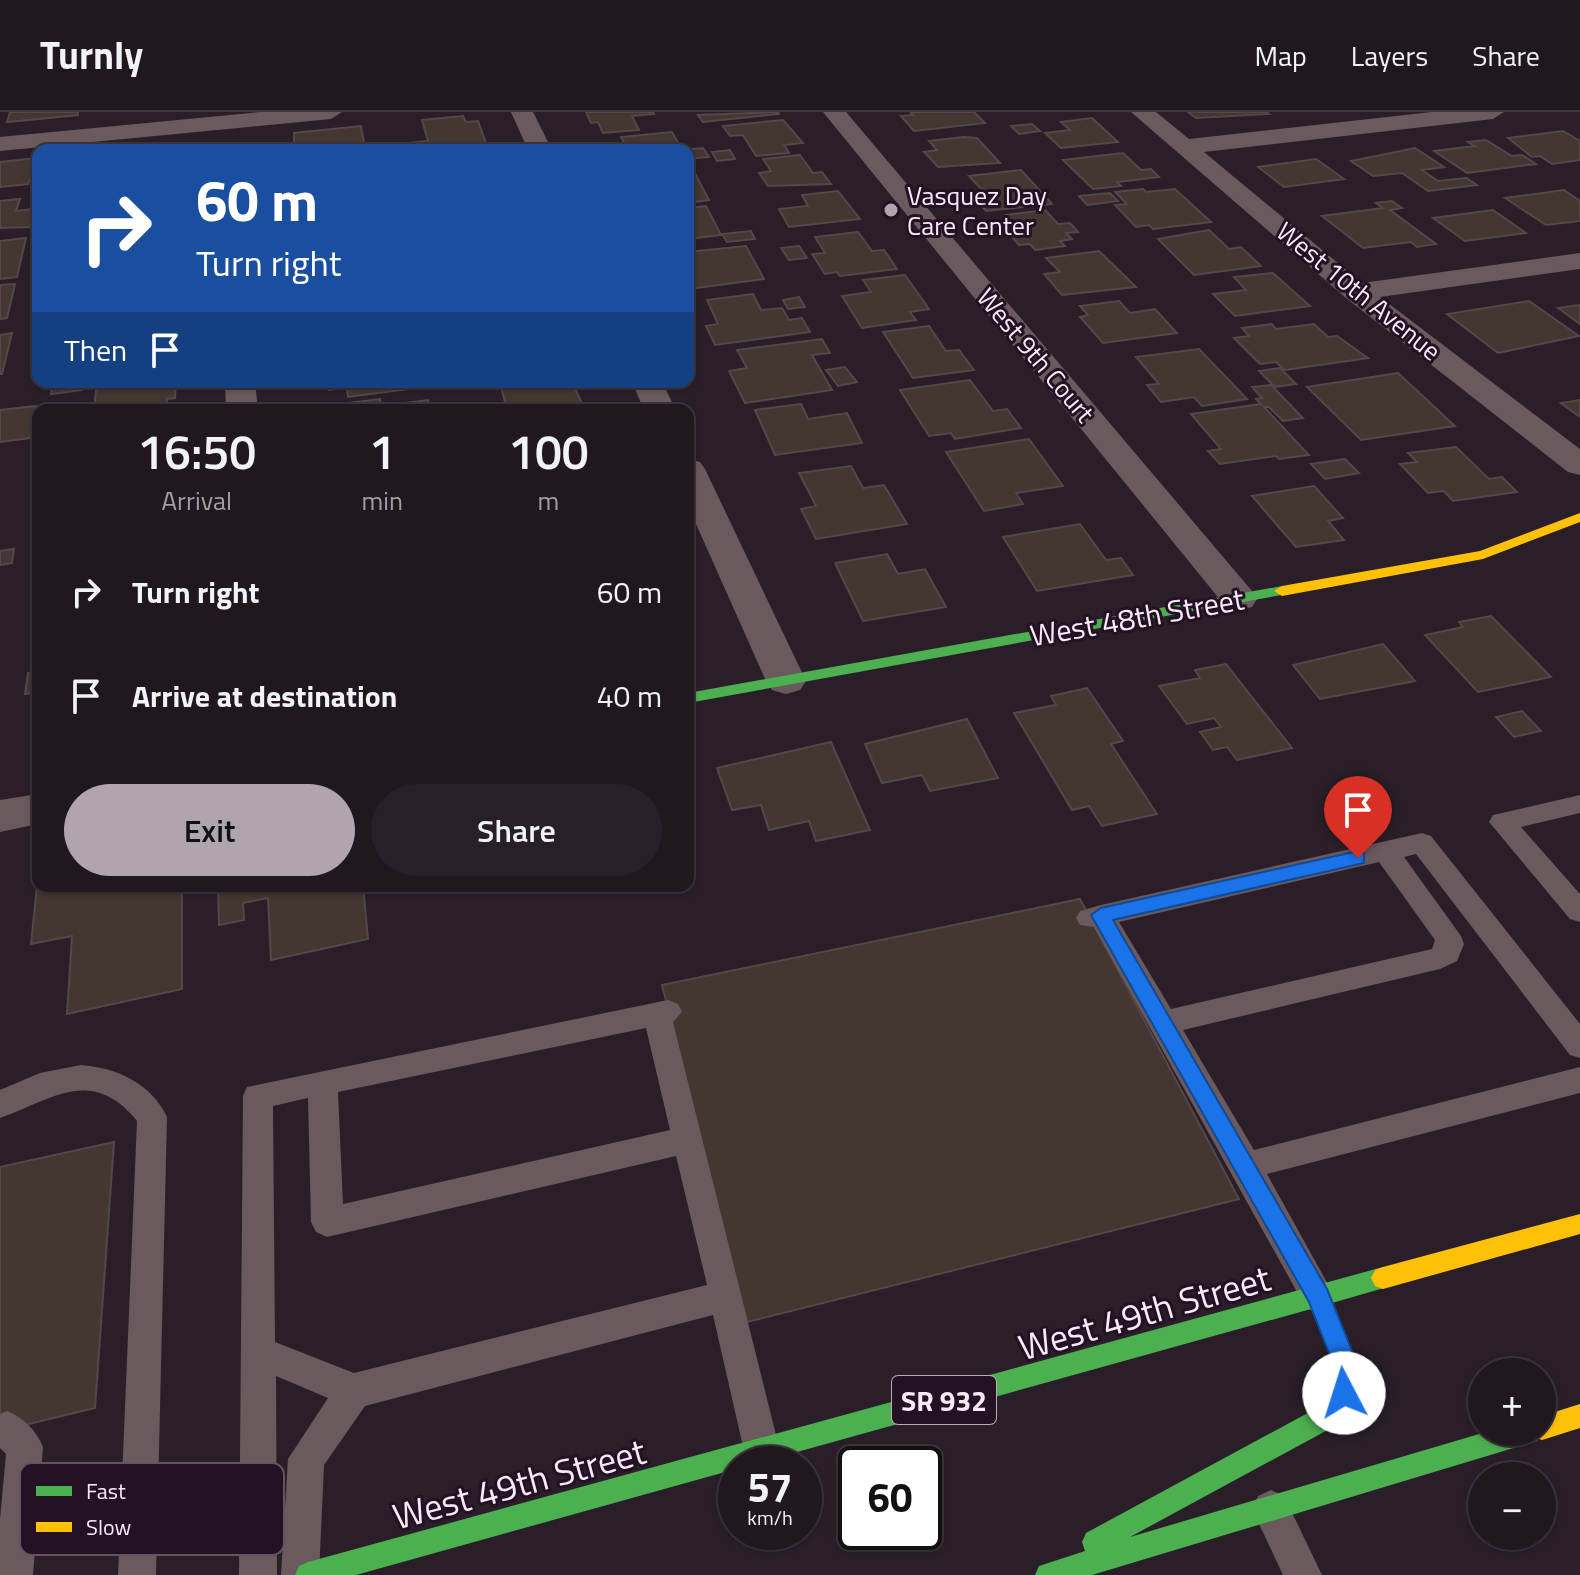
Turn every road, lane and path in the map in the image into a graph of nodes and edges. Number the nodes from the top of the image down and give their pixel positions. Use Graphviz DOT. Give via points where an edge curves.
graph roads {
  1 [pos="331,112"];
  2 [pos="522,112"];
  3 [pos="834,112"];
  4 [pos="1142,112"];
  5 [pos="1493,112"];
  6 [pos="219,123"];
  7 [pos="0,144"];
  8 [pos="221,144"];
  9 [pos="537,144"];
  10 [pos="1185,147"];
  11 [pos="1580,261"];
  12 [pos="1356,292"];
  13 [pos="1580,465"];
  14 [pos="694,482"];
  15 [pos="1580,517"];
  16 [pos="1239,599"];
  17 [pos="786,681"];
  18 [pos="694,697"];
  19 [pos="1580,804"];
  20 [pos="32,810"];
  21 [pos="0,816"];
  22 [pos="1386,852"];
  23 [pos="1580,912"];
  24 [pos="1163,1023"];
  25 [pos="1580,1046"];
  26 [pos="1580,1080"];
  27 [pos="323,1082"];
  28 [pos="0,1105"];
  29 [pos="688,1140"];
  30 [pos="1246,1166"];
  31 [pos="1580,1224"];
  32 [pos="726,1296"];
  33 [pos="1318,1297"];
  34 [pos="258,1352"];
  35 [pos="354,1391"];
  36 [pos="1580,1416"];
  37 [pos="1556,1424"];
  38 [pos="7,1429"];
  39 [pos="761,1446"];
  40 [pos="780,1446"];
  41 [pos="1481,1446"];
  42 [pos="24,1463"];
  43 [pos="141,1463"];
  44 [pos="258,1463"];
  45 [pos="718,1464"];
  46 [pos="20,1505"];
  47 [pos="1271,1509"];
  48 [pos="138,1555"];
  49 [pos="366,1566"];
  50 [pos="14,1575"];
  51 [pos="137,1575"];
  52 [pos="300,1575"];
  53 [pos="308,1575"];
  54 [pos="1033,1575"];
  55 [pos="1048,1575"];
  56 [pos="1303,1575"];
  1 -- 6 [label="street"];
  2 -- 9 [label="street"];
  3 -- 16 [label="street, West 9th Court"];
  4 -- 10 [label="street, West 10th Avenue"];
  5 -- 10 [label="street"];
  6 -- 7 [label="street"];
  6 -- 8 [label="street"];
  10 -- 12 [label="street, West 10th Avenue"];
  11 -- 12 [label="street"];
  12 -- 13 [label="street, West 10th Avenue"];
  14 -- 17 [label="street"];
  15 -- 16 [label="main road, West 48th Street" via="1483,555"];
  16 -- 17 [label="main road, West 48th Street"];
  17 -- 18 [label="main road, West 48th Street"];
  19 -- 23 [label="lane" via="1502,822"];
  20 -- 21 [label="street"];
  22 -- 24 [label="lane" via="1447,936 1450,944 1440,958"];
  22 -- 24 [label="lane" via="1095,916"];
  22 -- 25 [label="lane" via="1422,843"];
  24 -- 30 [label="lane"];
  26 -- 30 [label="lane"];
  27 -- 29 [label="lane" via="663,1013"];
  27 -- 29 [label="lane" via="327,1222"];
  27 -- 34 [label="lane" via="258,1096"];
  28 -- 43 [label="lane" via="55,1080 88,1077 117,1083 138,1097 152,1117"];
  29 -- 32 [label="lane"];
  30 -- 33 [label="lane"];
  31 -- 33 [label="main road, West 49th Street / SR 932"];
  32 -- 35 [label="lane"];
  32 -- 39 [label="lane"];
  33 -- 40 [label="main road, West 49th Street / SR 932"];
  33 -- 54 [label="main road" via="1344,1361 1344,1393 1326,1417"];
  34 -- 35 [label="lane"];
  34 -- 44 [label="lane"];
  35 -- 52 [label="lane" via="306,1459"];
  36 -- 37 [label="main road"];
  38 -- 42 [label="lane" via="25,1447"];
  41 -- 47 [label="main road"];
  45 -- 49 [label="main road, West 49th Street / SR 932"];
  46 -- 50 [label="lane"];
  47 -- 55 [label="main road"];
  47 -- 56 [label="lane"];
  48 -- 51 [label="lane"];
  49 -- 53 [label="main road, West 49th Street / SR 932"];
}
